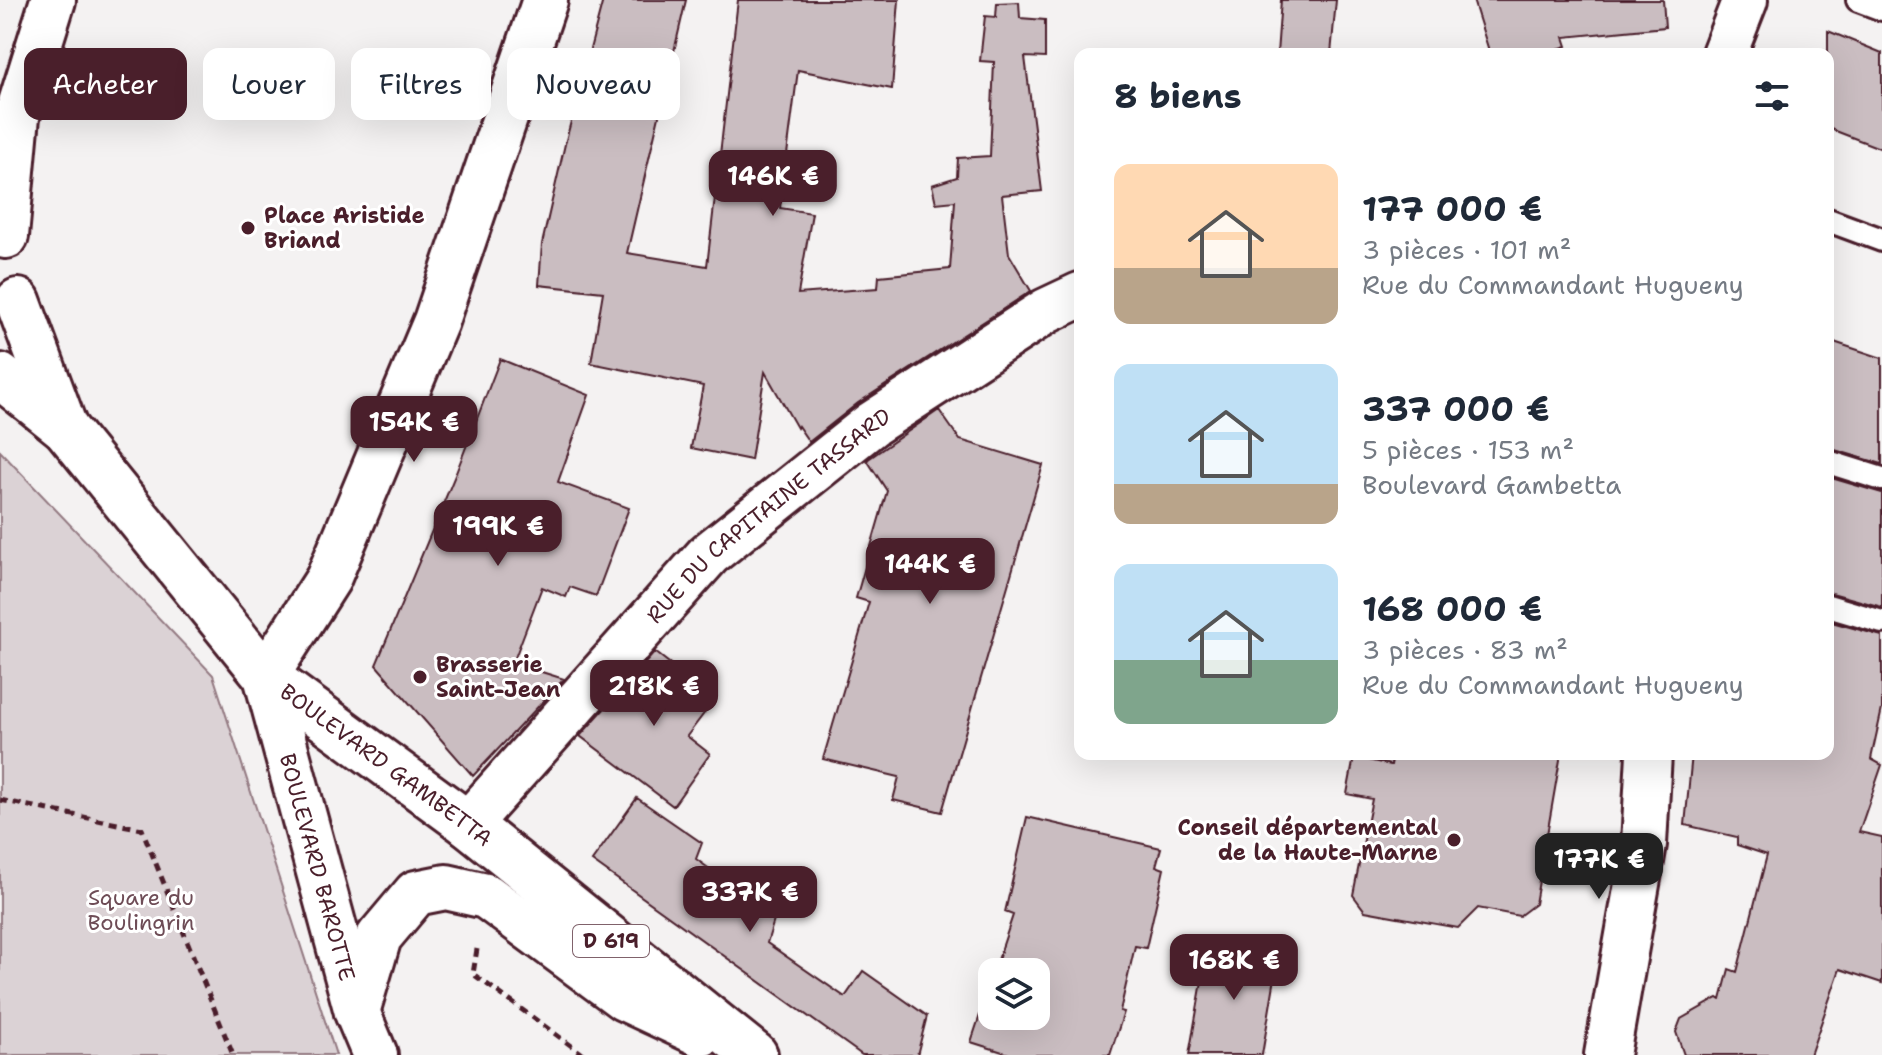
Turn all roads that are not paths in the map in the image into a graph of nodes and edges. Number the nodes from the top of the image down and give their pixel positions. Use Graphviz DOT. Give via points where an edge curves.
graph roads {
  1 [pos="53,0"];
  2 [pos="545,0"];
  3 [pos="1745,0"];
  4 [pos="1858,0"];
  5 [pos="1882,9"];
  6 [pos="1726,48"];
  7 [pos="8,127"];
  8 [pos="1834,222"];
  9 [pos="3,233"];
  10 [pos="1882,240"];
  11 [pos="1074,298"];
  12 [pos="9,314"];
  13 [pos="0,376"];
  14 [pos="65,428"];
  15 [pos="1834,464"];
  16 [pos="1882,479"];
  17 [pos="1834,608"];
  18 [pos="1882,622"];
  19 [pos="266,676"];
  20 [pos="1649,760"];
  21 [pos="468,824"];
  22 [pos="357,1012"];
  23 [pos="375,1055"];
  24 [pos="747,1055"];
  25 [pos="755,1055"];
  26 [pos="1607,1055"];
  1 -- 7 [label="main road"];
  2 -- 19 [label="main road" via="436,321 328,579"];
  3 -- 6 [label="main road"];
  4 -- 5 [label="lane"];
  7 -- 9 [label="main road"];
  8 -- 10 [label="lane"];
  9 -- 12 [label="main road" via="22,266 22,284"];
  11 -- 21 [label="main road, RUE DU CAPITAINE TASSARD" via="872,424 709,554"];
  12 -- 14 [label="main road, BOULEVARD GAMBETTA / D 619"];
  13 -- 14 [label="main road, BOULEVARD GAMBETTA / D 619"];
  14 -- 19 [label="main road, BOULEVARD GAMBETTA / D 619"];
  15 -- 16 [label="lane"];
  17 -- 18 [label="lane"];
  19 -- 21 [label="main road, BOULEVARD GAMBETTA / D 619"];
  19 -- 22 [label="main road, BOULEVARD BAROTTE / D 619"];
  20 -- 26 [label="main road" via="1644,844"];
  21 -- 25 [label="main road, BOULEVARD GAMBETTA / D 619"];
  22 -- 23 [label="main road, BOULEVARD BAROTTE / D 619"];
  22 -- 24 [label="main road" via="379,937 416,893 446,887 486,896 624,998"];
}
